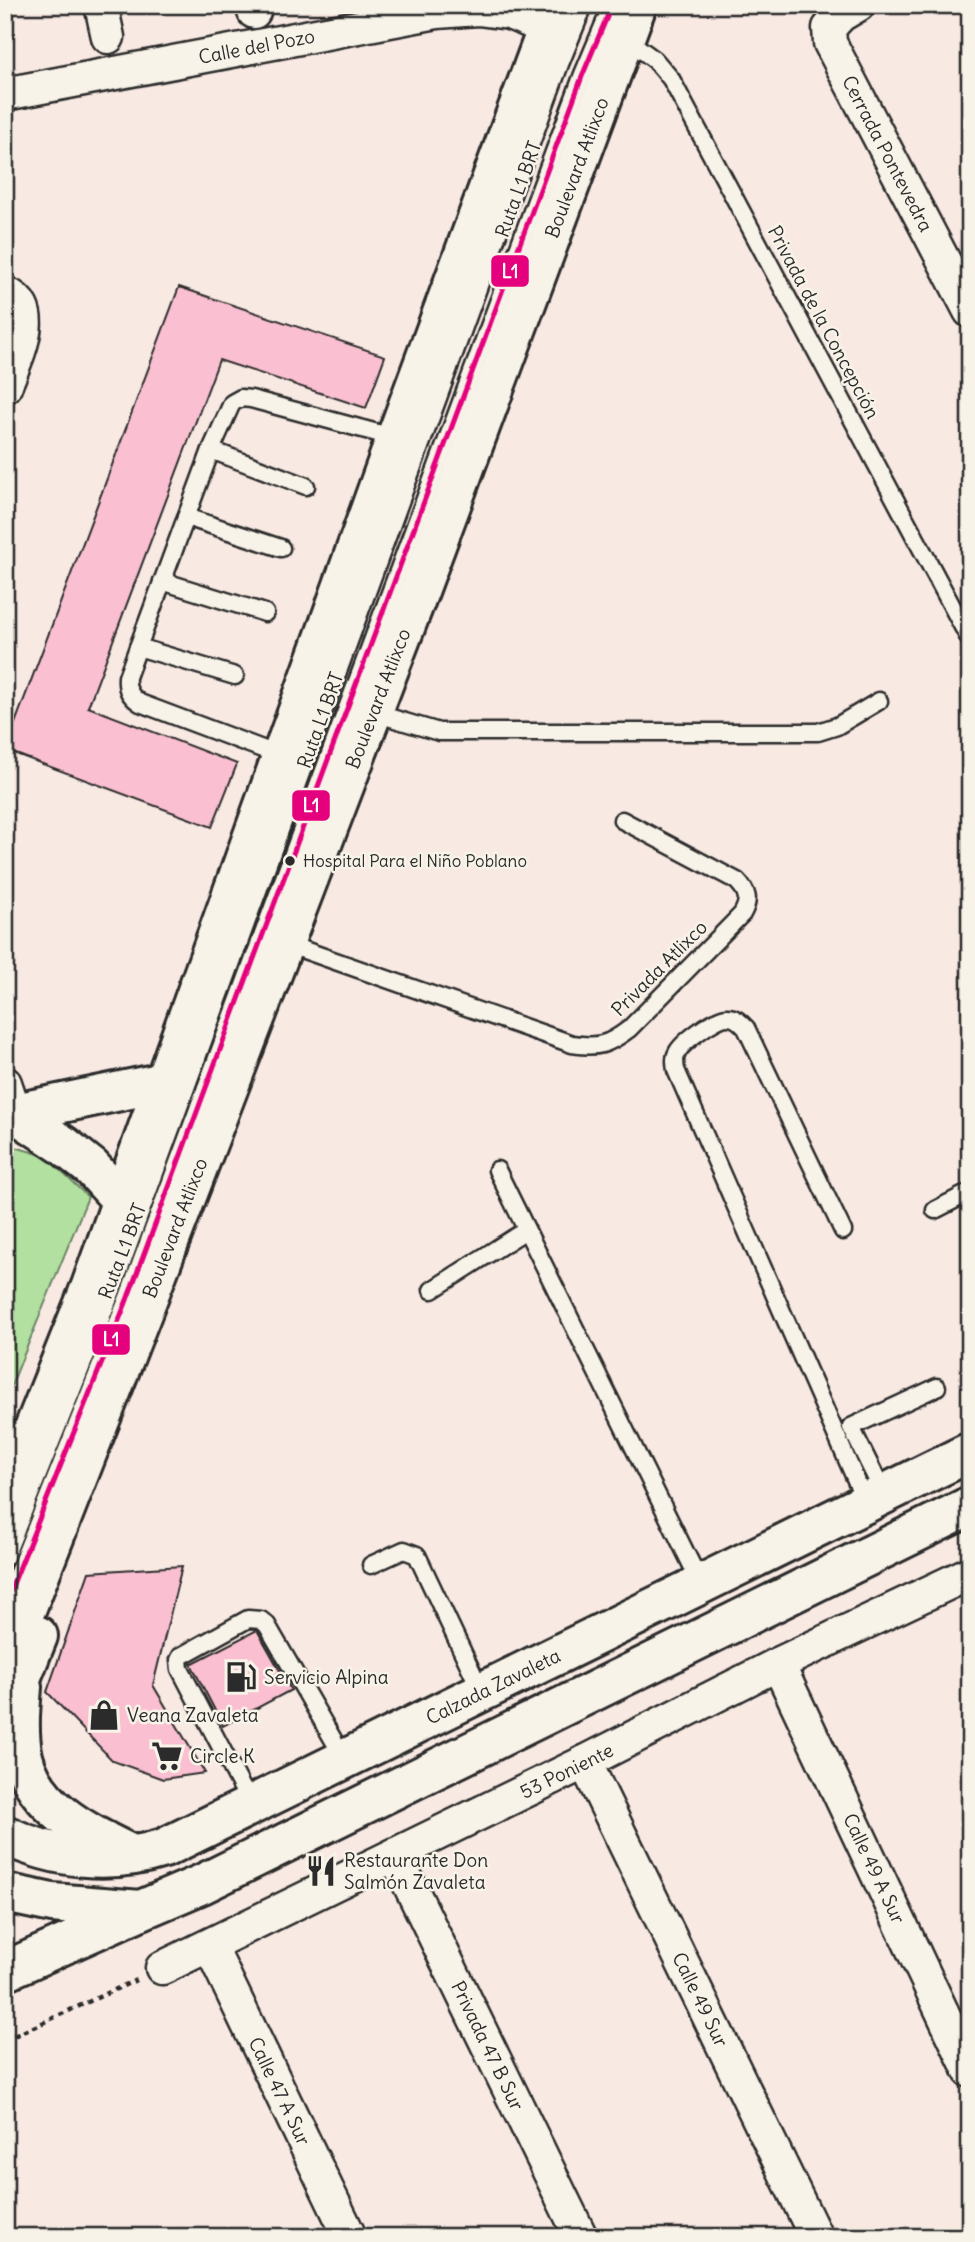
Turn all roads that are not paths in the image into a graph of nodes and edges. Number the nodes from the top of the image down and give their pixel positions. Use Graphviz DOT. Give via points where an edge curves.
graph roads {
  1 [pos="101,5"];
  2 [pos="858,5"];
  3 [pos="559,11"];
  4 [pos="625,16"];
  5 [pos="108,37"];
  6 [pos="5,94"];
  7 [pos="5,293"];
  8 [pos="970,311"];
  9 [pos="5,387"];
  10 [pos="396,438"];
  11 [pos="211,450"];
  12 [pos="306,486"];
  13 [pos="186,517"];
  14 [pos="281,548"];
  15 [pos="162,581"];
  16 [pos="265,613"];
  17 [pos="970,640"];
  18 [pos="138,647"];
  19 [pos="235,676"];
  20 [pos="879,701"];
  21 [pos="371,712"];
  22 [pos="281,757"];
  23 [pos="622,820"];
  24 [pos="283,943"];
  25 [pos="164,1082"];
  26 [pos="9,1104"];
  27 [pos="497,1170"];
  28 [pos="970,1192"];
  29 [pos="122,1201"];
  30 [pos="181,1208"];
  31 [pos="935,1210"];
  32 [pos="526,1230"];
  33 [pos="844,1231"];
  34 [pos="432,1290"];
  35 [pos="118,1297"];
  36 [pos="937,1387"];
  37 [pos="851,1427"];
  38 [pos="5,1431"];
  39 [pos="834,1435"];
  40 [pos="970,1452"];
  41 [pos="875,1499"];
  42 [pos="5,1501"];
  43 [pos="970,1506"];
  44 [pos="5,1557"];
  45 [pos="371,1564"];
  46 [pos="969,1574"];
  47 [pos="701,1584"];
  48 [pos="5,1605"];
  49 [pos="778,1664"];
  50 [pos="11,1676"];
  51 [pos="482,1693"];
  52 [pos="5,1718"];
  53 [pos="345,1760"];
  54 [pos="585,1762"];
  55 [pos="251,1806"];
  56 [pos="5,1835"];
  57 [pos="132,1855"];
  58 [pos="395,1855"];
  59 [pos="5,1893"];
  60 [pos="141,1910"];
  61 [pos="210,1946"];
  62 [pos="162,1968"];
  63 [pos="5,1971"];
  64 [pos="970,2071"];
  65 [pos="345,2235"];
  66 [pos="581,2237"];
  67 [pos="816,2237"];
  1 -- 5 [label="street"];
  2 -- 8 [label="street, Cerrada Pontevedra" via="829,28 830,43"];
  3 -- 6 [label="street, Calle del Pozo" via="437,12"];
  3 -- 10 [label="main road, Boulevard Atlixco"];
  3 -- 35 [label="lane, Ruta L1 BRT" via="555,77"];
  4 -- 17 [label="lane, Privada de la Concepción" via="671,79"];
  4 -- 21 [label="main road, Boulevard Atlixco" via="419,591"];
  4 -- 35 [label="lane, Ruta L1 BRT" via="578,87"];
  7 -- 9 [label="street" via="14,297 26,316 23,341"];
  10 -- 11 [label="lane" via="241,398 226,411"];
  10 -- 22 [label="main road, Boulevard Atlixco"];
  11 -- 12 [label="lane"];
  11 -- 13 [label="lane"];
  13 -- 14 [label="lane"];
  13 -- 15 [label="lane"];
  15 -- 16 [label="lane"];
  15 -- 18 [label="lane"];
  18 -- 19 [label="lane"];
  18 -- 22 [label="lane" via="127,677 131,697"];
  20 -- 21 [label="lane" via="818,732 439,732"];
  21 -- 24 [label="main road, Boulevard Atlixco"];
  22 -- 25 [label="main road, Boulevard Atlixco"];
  23 -- 24 [label="lane, Privada Atlixco" via="737,881 746,890 748,902 742,914 612,1042 591,1047 572,1044"];
  24 -- 30 [label="main road, Boulevard Atlixco"];
  25 -- 26 [label="main road"];
  25 -- 29 [label="main road, Boulevard Atlixco"];
  26 -- 29 [label="main road" via="92,1168"];
  27 -- 32 [label="lane"];
  28 -- 31 [label="lane"];
  29 -- 35 [label="main road, Boulevard Atlixco"];
  29 -- 38 [label="main road" via="69,1272"];
  30 -- 35 [label="main road, Boulevard Atlixco"];
  30 -- 50 [label="main road" via="174,1279"];
  32 -- 34 [label="lane"];
  32 -- 47 [label="lane"];
  33 -- 39 [label="lane" via="746,1028 726,1016 715,1021 677,1052 677,1070"];
  35 -- 42 [label="main road, Boulevard Atlixco"];
  35 -- 44 [label="lane, Ruta L1 BRT"];
  35 -- 48 [label="lane, Ruta L1 BRT"];
  35 -- 50 [label="main road, Boulevard Atlixco"];
  36 -- 37 [label="lane"];
  37 -- 39 [label="lane"];
  37 -- 41 [label="lane"];
  39 -- 41 [label="lane"];
  40 -- 41 [label="main road, Calzada Zavaleta"];
  41 -- 47 [label="main road, Calzada Zavaleta"];
  43 -- 60 [label="main road"];
  45 -- 51 [label="lane" via="404,1550 417,1556"];
  46 -- 49 [label="street, 53 Poniente"];
  47 -- 51 [label="main road, Calzada Zavaleta"];
  49 -- 54 [label="street, 53 Poniente"];
  49 -- 64 [label="street, Calle 49 A Sur"];
  50 -- 52 [label="main road"];
  50 -- 57 [label="main road" via="23,1756 37,1788 76,1826"];
  51 -- 53 [label="main road, Calzada Zavaleta"];
  53 -- 55 [label="main road, Calzada Zavaleta"];
  53 -- 55 [label="lane" via="267,1625 248,1619 181,1656 179,1664"];
  54 -- 58 [label="street, 53 Poniente"];
  54 -- 67 [label="street, Calle 49 Sur"];
  55 -- 57 [label="main road, Calzada Zavaleta" via="171,1845"];
  56 -- 57 [label="main road, Calzada Zavaleta" via="68,1855"];
  58 -- 61 [label="street, 53 Poniente"];
  58 -- 66 [label="street, Privada 47 B Sur"];
  59 -- 60 [label="main road" via="52,1903"];
  60 -- 63 [label="main road"];
  61 -- 62 [label="street, 53 Poniente"];
  61 -- 65 [label="street, Calle 47 A Sur"];
}
